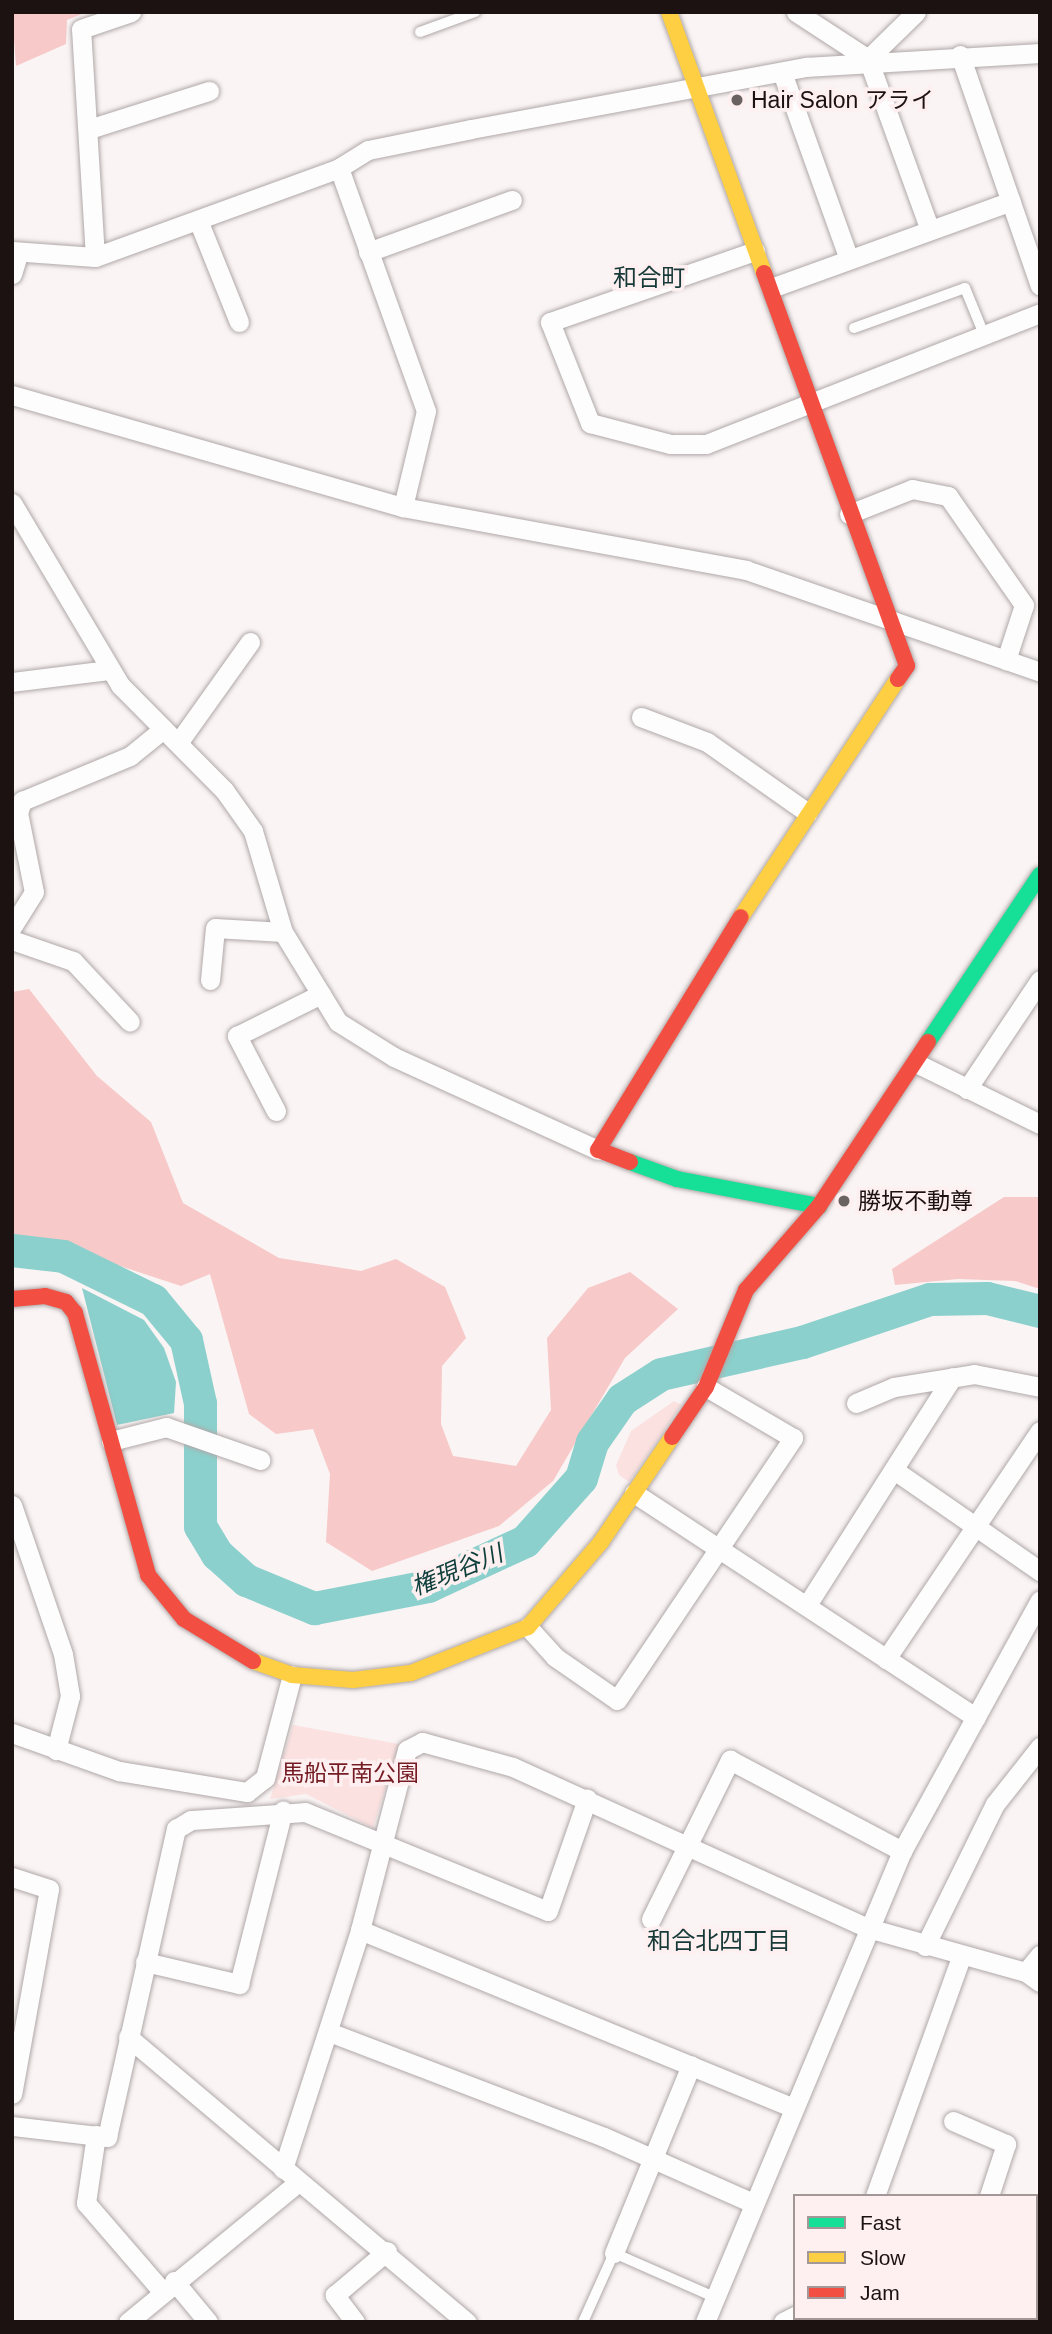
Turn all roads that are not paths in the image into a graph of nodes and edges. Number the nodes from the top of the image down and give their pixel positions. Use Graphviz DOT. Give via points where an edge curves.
graph roads {
  1 [pos="131,12"];
  2 [pos="475,12"];
  3 [pos="669,12"];
  4 [pos="796,12"];
  5 [pos="916,12"];
  6 [pos="81,21"];
  7 [pos="421,32"];
  8 [pos="1040,53"];
  9 [pos="960,55"];
  10 [pos="868,59"];
  11 [pos="783,75"];
  12 [pos="700,86"];
  13 [pos="209,91"];
  14 [pos="89,129"];
  15 [pos="339,168"];
  16 [pos="512,200"];
  17 [pos="1011,201"];
  18 [pos="198,220"];
  19 [pos="930,230"];
  20 [pos="755,251"];
  21 [pos="368,252"];
  22 [pos="15,253"];
  23 [pos="95,257"];
  24 [pos="849,259"];
  25 [pos="12,274"];
  26 [pos="1040,286"];
  27 [pos="771,288"];
  28 [pos="1040,313"];
  29 [pos="239,322"];
  30 [pos="854,328"];
  31 [pos="983,332"];
  32 [pos="12,395"];
  33 [pos="810,398"];
  34 [pos="12,503"];
  35 [pos="403,507"];
  36 [pos="849,514"];
  37 [pos="888,621"];
  38 [pos="250,642"];
  39 [pos="1006,660"];
  40 [pos="109,670"];
  41 [pos="1040,671"];
  42 [pos="12,682"];
  43 [pos="641,717"];
  44 [pos="162,730"];
  45 [pos="178,743"];
  46 [pos="807,813"];
  47 [pos="1040,875"];
  48 [pos="12,927"];
  49 [pos="283,932"];
  50 [pos="12,940"];
  51 [pos="210,980"];
  52 [pos="1040,980"];
  53 [pos="321,994"];
  54 [pos="130,1023"];
  55 [pos="916,1063"];
  56 [pos="967,1089"];
  57 [pos="276,1111"];
  58 [pos="1040,1124"];
  59 [pos="598,1150"];
  60 [pos="819,1206"];
  61 [pos="12,1299"];
  62 [pos="952,1377"];
  63 [pos="708,1381"];
  64 [pos="1040,1387"];
  65 [pos="856,1403"];
  66 [pos="1040,1431"];
  67 [pos="111,1441"];
  68 [pos="260,1460"];
  69 [pos="894,1470"];
  70 [pos="634,1493"];
  71 [pos="12,1505"];
  72 [pos="972,1525"];
  73 [pos="718,1546"];
  74 [pos="1040,1571"];
  75 [pos="1040,1600"];
  76 [pos="807,1605"];
  77 [pos="528,1627"];
  78 [pos="886,1659"];
  79 [pos="292,1675"];
  80 [pos="976,1718"];
  81 [pos="12,1733"];
  82 [pos="1040,1747"];
  83 [pos="56,1749"];
  84 [pos="587,1799"];
  85 [pos="284,1810"];
  86 [pos="382,1843"];
  87 [pos="687,1846"];
  88 [pos="902,1851"];
  89 [pos="12,1877"];
  90 [pos="651,1919"];
  91 [pos="868,1927"];
  92 [pos="360,1930"];
  93 [pos="925,1946"];
  94 [pos="1040,1955"];
  95 [pos="961,1957"];
  96 [pos="145,1962"];
  97 [pos="1033,1977"];
  98 [pos="329,2032"];
  99 [pos="128,2036"];
  100 [pos="691,2065"];
  101 [pos="12,2094"];
  102 [pos="790,2106"];
  103 [pos="953,2121"];
  104 [pos="12,2126"];
  105 [pos="96,2136"];
  106 [pos="654,2159"];
  107 [pos="283,2169"];
  108 [pos="298,2183"];
  109 [pos="876,2194"];
  110 [pos="990,2194"];
  111 [pos="751,2202"];
  112 [pos="387,2251"];
  113 [pos="614,2253"];
  114 [pos="168,2286"];
  115 [pos="714,2297"];
  116 [pos="128,2322"];
  117 [pos="208,2322"];
  118 [pos="355,2322"];
  119 [pos="467,2322"];
  120 [pos="583,2322"];
  121 [pos="705,2322"];
  1 -- 6 [label="street"];
  2 -- 7 [label="lane"];
  3 -- 12 [label="street"];
  4 -- 10 [label="street"];
  5 -- 10 [label="street"];
  6 -- 14 [label="street"];
  8 -- 9 [label="street"];
  9 -- 10 [label="street"];
  9 -- 17 [label="street"];
  10 -- 11 [label="street"];
  10 -- 19 [label="street"];
  11 -- 12 [label="street"];
  11 -- 24 [label="street"];
  12 -- 15 [label="street" via="368,150"];
  12 -- 20 [label="street"];
  13 -- 14 [label="street"];
  14 -- 23 [label="street"];
  15 -- 18 [label="street"];
  15 -- 21 [label="street"];
  16 -- 21 [label="street"];
  17 -- 19 [label="street"];
  17 -- 26 [label="street"];
  18 -- 23 [label="street"];
  18 -- 29 [label="street"];
  19 -- 24 [label="street"];
  20 -- 27 [label="street"];
  20 -- 33 [label="street" via="550,322 590,423 670,444 706,444"];
  21 -- 35 [label="street" via="426,411"];
  22 -- 23 [label="street"];
  22 -- 25 [label="street"];
  24 -- 27 [label="street"];
  27 -- 33 [label="street"];
  28 -- 31 [label="street"];
  30 -- 31 [label="lane" via="965,288"];
  31 -- 33 [label="street"];
  32 -- 35 [label="street"];
  33 -- 36 [label="street"];
  34 -- 40 [label="street"];
  35 -- 37 [label="street" via="746,570"];
  36 -- 37 [label="street"];
  36 -- 39 [label="street" via="912,489 948,496 1024,605"];
  37 -- 39 [label="street"];
  37 -- 46 [label="street" via="907,666 905,675"];
  38 -- 45 [label="street"];
  39 -- 41 [label="street"];
  40 -- 42 [label="street"];
  40 -- 44 [label="street"];
  43 -- 46 [label="street" via="707,742"];
  44 -- 45 [label="street"];
  44 -- 48 [label="street" via="130,756 22,801 18,813 34,892"];
  45 -- 49 [label="street" via="253,831"];
  46 -- 59 [label="street"];
  47 -- 55 [label="street"];
  49 -- 51 [label="street" via="215,928"];
  49 -- 53 [label="street"];
  50 -- 54 [label="street" via="73,961"];
  52 -- 56 [label="street"];
  53 -- 57 [label="street" via="237,1037"];
  53 -- 59 [label="street" via="351,1035"];
  55 -- 56 [label="street"];
  55 -- 60 [label="street"];
  56 -- 58 [label="street"];
  59 -- 60 [label="street" via="677,1179"];
  60 -- 63 [label="street" via="747,1290"];
  61 -- 67 [label="street" via="45,1296 66,1302 75,1313"];
  62 -- 64 [label="street" via="974,1374"];
  62 -- 65 [label="street" via="894,1387"];
  62 -- 69 [label="street"];
  63 -- 70 [label="street"];
  63 -- 73 [label="street" via="793,1438"];
  66 -- 72 [label="street"];
  67 -- 68 [label="street" via="166,1427"];
  67 -- 79 [label="street" via="148,1575 184,1619 231,1653"];
  69 -- 72 [label="street"];
  69 -- 76 [label="street"];
  70 -- 73 [label="street"];
  70 -- 77 [label="street" via="556,1600"];
  71 -- 83 [label="street" via="63,1654 70,1696"];
  72 -- 74 [label="street"];
  72 -- 78 [label="street"];
  73 -- 76 [label="street"];
  73 -- 77 [label="street" via="617,1700 555,1657"];
  75 -- 80 [label="street" via="999,1664"];
  76 -- 78 [label="street"];
  77 -- 79 [label="street" via="411,1673 353,1680"];
  78 -- 80 [label="street"];
  79 -- 83 [label="street" via="265,1778 247,1792 189,1787"];
  80 -- 88 [label="street"];
  81 -- 83 [label="street"];
  82 -- 93 [label="street" via="995,1804"];
  84 -- 86 [label="street" via="459,1749 422,1742 407,1750"];
  84 -- 86 [label="street" via="548,1911"];
  84 -- 87 [label="street"];
  85 -- 86 [label="street"];
  85 -- 96 [label="street" via="191,1820 176,1829"];
  85 -- 96 [label="street" via="239,1984"];
  86 -- 92 [label="street"];
  87 -- 88 [label="street" via="730,1760"];
  87 -- 90 [label="street"];
  87 -- 91 [label="street"];
  88 -- 91 [label="street"];
  89 -- 101 [label="street" via="49,1889"];
  91 -- 93 [label="street"];
  91 -- 102 [label="street"];
  92 -- 98 [label="street"];
  92 -- 100 [label="street"];
  93 -- 95 [label="street"];
  94 -- 97 [label="street"];
  95 -- 97 [label="street"];
  95 -- 109 [label="street"];
  96 -- 99 [label="street"];
  98 -- 106 [label="street"];
  98 -- 107 [label="street"];
  99 -- 105 [label="street" via="107,2137"];
  99 -- 107 [label="street"];
  100 -- 102 [label="street"];
  100 -- 106 [label="street"];
  102 -- 111 [label="street"];
  103 -- 110 [label="street" via="1006,2144"];
  104 -- 105 [label="street"];
  105 -- 114 [label="street" via="86,2203"];
  106 -- 111 [label="street"];
  106 -- 113 [label="street"];
  107 -- 108 [label="street"];
  108 -- 112 [label="street"];
  108 -- 114 [label="street"];
  111 -- 115 [label="street"];
  112 -- 118 [label="street" via="335,2295"];
  112 -- 119 [label="street"];
  113 -- 115 [label="lane"];
  113 -- 120 [label="lane"];
  114 -- 116 [label="street"];
  114 -- 117 [label="street"];
  115 -- 121 [label="street"];
}
